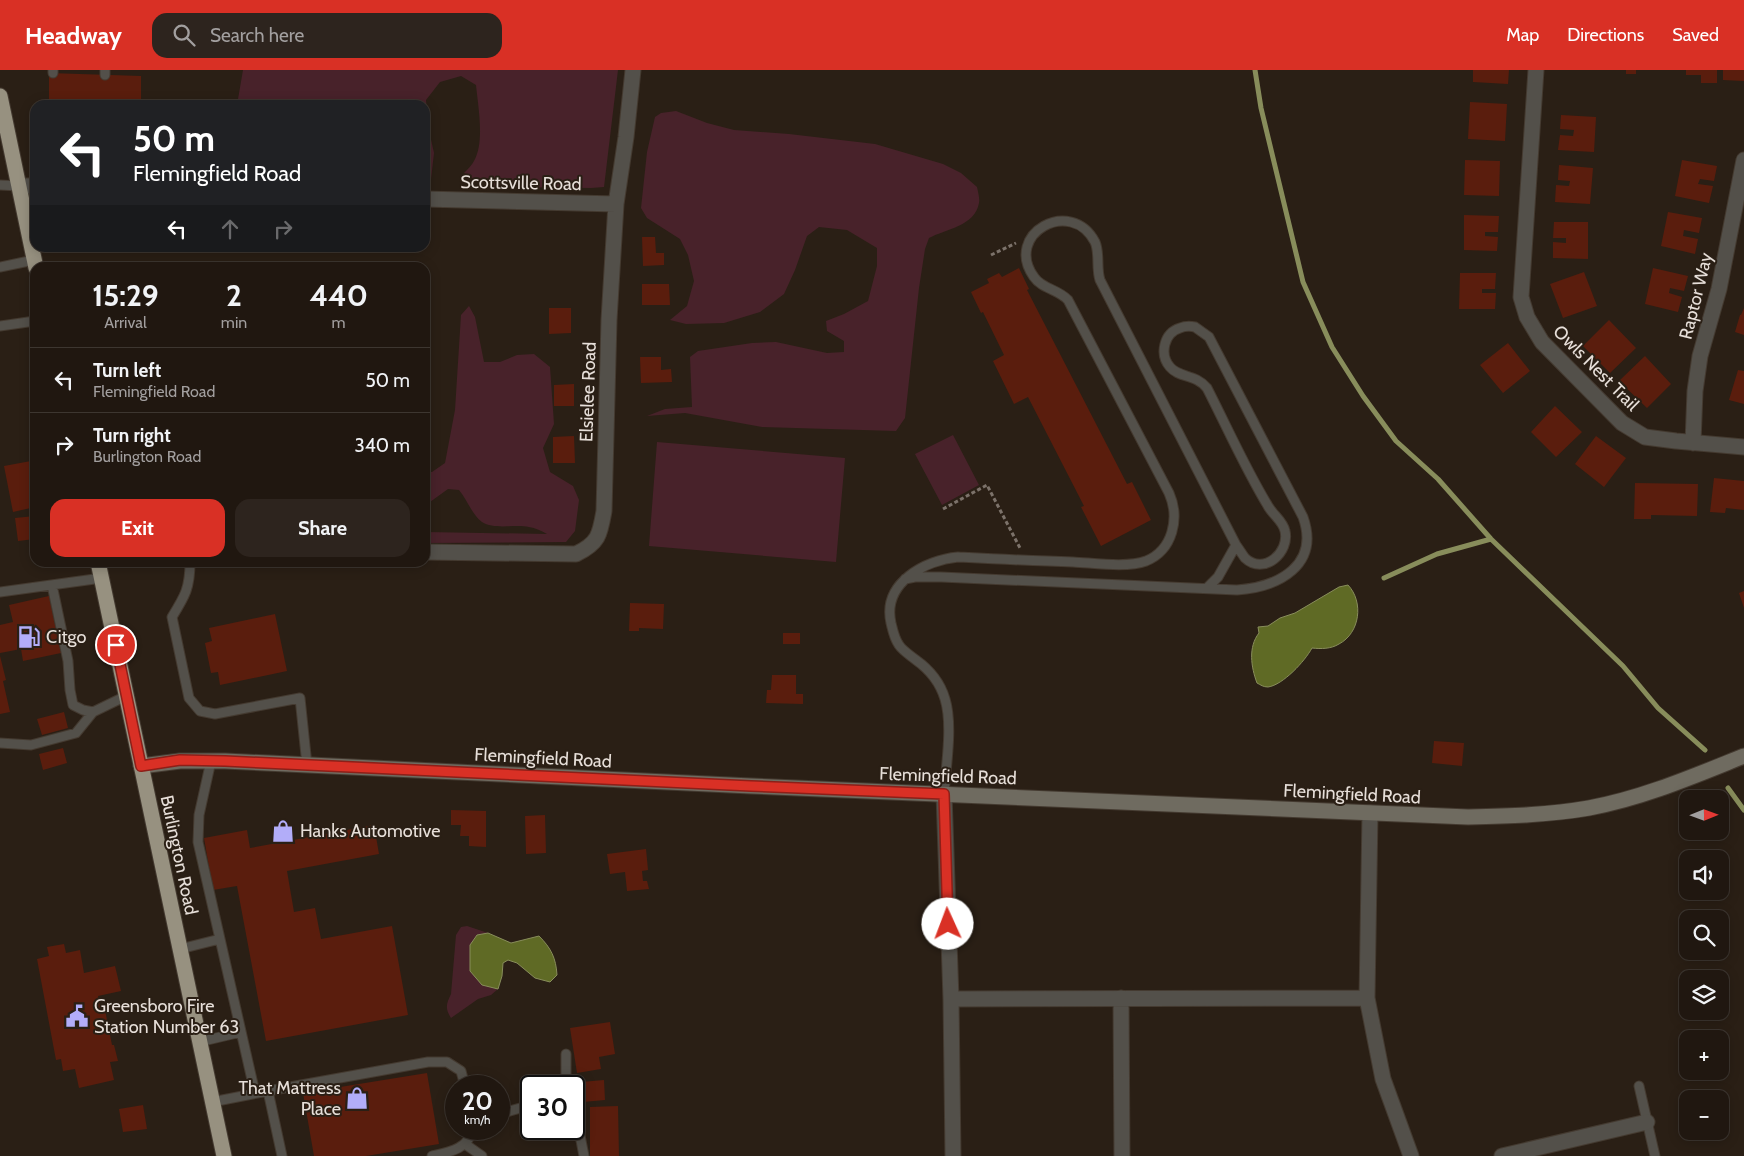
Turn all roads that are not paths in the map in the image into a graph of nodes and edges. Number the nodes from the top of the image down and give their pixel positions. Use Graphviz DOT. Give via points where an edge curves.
graph roads {
  1 [pos="633,70"];
  2 [pos="1536,70"];
  3 [pos="0,96"];
  4 [pos="1744,160"];
  5 [pos="0,185"];
  6 [pos="19,186"];
  7 [pos="30,186"];
  8 [pos="430,199"];
  9 [pos="616,204"];
  10 [pos="30,240"];
  11 [pos="30,264"];
  12 [pos="0,267"];
  13 [pos="30,323"];
  14 [pos="0,326"];
  15 [pos="1693,443"];
  16 [pos="1744,447"];
  17 [pos="1236,545"];
  18 [pos="430,552"];
  19 [pos="99,567"];
  20 [pos="190,567"];
  21 [pos="102,578"];
  22 [pos="905,579"];
  23 [pos="52,585"];
  24 [pos="1207,588"];
  25 [pos="0,592"];
  26 [pos="126,696"];
  27 [pos="93,712"];
  28 [pos="0,743"];
  29 [pos="1744,756"];
  30 [pos="211,761"];
  31 [pos="307,765"];
  32 [pos="141,766"];
  33 [pos="944,794"];
  34 [pos="1370,814"];
  35 [pos="220,939"];
  36 [pos="180,949"];
  37 [pos="1121,998"];
  38 [pos="1366,998"];
  39 [pos="951,999"];
  40 [pos="241,1032"];
  41 [pos="200,1042"];
  42 [pos="566,1054"];
  43 [pos="462,1075"];
  44 [pos="566,1075"];
  45 [pos="1639,1086"];
  46 [pos="268,1091"];
  47 [pos="255,1094"];
  48 [pos="212,1102"];
  49 [pos="1647,1122"];
  50 [pos="467,1140"];
  51 [pos="581,1140"];
  52 [pos="465,1144"];
  53 [pos="224,1156"];
  54 [pos="282,1156"];
  55 [pos="432,1156"];
  56 [pos="482,1156"];
  57 [pos="584,1156"];
  58 [pos="953,1156"];
  59 [pos="1122,1156"];
  60 [pos="1411,1156"];
  61 [pos="1502,1156"];
  62 [pos="1655,1156"];
  1 -- 9 [label="street, Elsielee Road"];
  2 -- 15 [label="street, Owls Nest Trail" via="1521,297 1527,317 1542,342 1622,423 1645,437"];
  3 -- 6 [label="highway"];
  4 -- 15 [label="street, Raptor Way" via="1719,289 1700,356"];
  5 -- 6 [label="lane"];
  6 -- 7 [label="street"];
  6 -- 10 [label="highway"];
  8 -- 9 [label="street, Scottsville Road"];
  9 -- 18 [label="street, Elsielee Road" via="604,511 600,532 593,545 576,554"];
  11 -- 12 [label="lane"];
  13 -- 14 [label="lane"];
  15 -- 16 [label="street, Owls Nest Trail"];
  17 -- 22 [label="lane" via="1100,280 1096,244 1083,227 1062,221 1043,225 1035,232 1029,240 1026,259 1039,283 1068,300 1169,493 1176,512 1169,539 1155,556 1131,564 958,557 929,564"];
  17 -- 24 [label="lane" via="1218,577"];
  17 -- 24 [label="lane" via="1254,563 1272,561 1285,546 1285,528 1268,508 1207,388 1198,379 1167,364 1164,355 1166,340 1178,328 1196,327 1209,337 1303,517 1308,535 1304,555 1292,572 1282,578 1251,589"];
  19 -- 21 [label="highway, Burlington Road"];
  20 -- 31 [label="lane" via="190,581 172,617 189,698 200,711 215,714 300,698"];
  21 -- 23 [label="lane"];
  21 -- 26 [label="highway, Burlington Road"];
  22 -- 24 [label="lane" via="941,576"];
  22 -- 33 [label="lane" via="892,600 890,620 898,643 931,672 945,698 948,723"];
  23 -- 25 [label="lane"];
  23 -- 27 [label="lane" via="68,661 73,705"];
  26 -- 27 [label="lane"];
  26 -- 32 [label="highway, Burlington Road"];
  27 -- 28 [label="lane" via="76,733 31,745"];
  29 -- 34 [label="street, Flemingfield Road" via="1664,787 1589,808 1468,817"];
  30 -- 31 [label="street, Flemingfield Road"];
  30 -- 32 [label="street, Flemingfield Road" via="180,760"];
  30 -- 35 [label="lane" via="199,815 198,842"];
  31 -- 33 [label="street, Flemingfield Road"];
  32 -- 36 [label="highway, Burlington Road"];
  33 -- 34 [label="street, Flemingfield Road"];
  33 -- 39 [label="street"];
  34 -- 38 [label="street"];
  35 -- 36 [label="lane"];
  35 -- 40 [label="lane"];
  36 -- 41 [label="highway, Burlington Road"];
  37 -- 38 [label="street"];
  37 -- 39 [label="street"];
  37 -- 59 [label="street"];
  38 -- 60 [label="street" via="1383,1079"];
  39 -- 58 [label="street"];
  40 -- 41 [label="lane"];
  40 -- 47 [label="lane"];
  41 -- 48 [label="highway, Burlington Road"];
  42 -- 44 [label="lane"];
  43 -- 46 [label="lane" via="447,1062 428,1062"];
  45 -- 49 [label="lane"];
  46 -- 47 [label="lane"];
  46 -- 54 [label="lane"];
  47 -- 48 [label="lane"];
  48 -- 53 [label="highway, Burlington Road"];
  49 -- 61 [label="street"];
  49 -- 62 [label="lane"];
  50 -- 52 [label="lane"];
  51 -- 57 [label="lane"];
  52 -- 55 [label="lane"];
  52 -- 56 [label="lane"];
}
